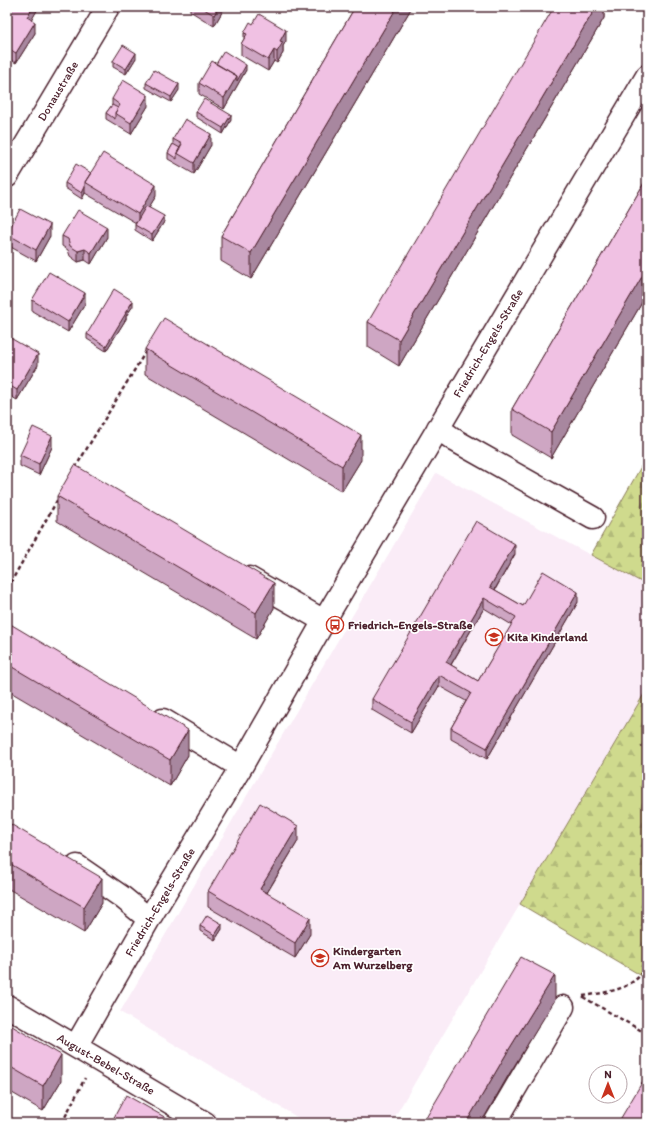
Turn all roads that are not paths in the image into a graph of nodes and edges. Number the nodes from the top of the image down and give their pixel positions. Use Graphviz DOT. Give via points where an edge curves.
graph roads {
  1 [pos="108,7"];
  2 [pos="647,76"];
  3 [pos="7,176"];
  4 [pos="438,428"];
  5 [pos="593,518"];
  6 [pos="233,568"];
  7 [pos="324,621"];
  8 [pos="149,712"];
  9 [pos="240,767"];
  10 [pos="59,855"];
  11 [pos="149,919"];
  12 [pos="7,1006"];
  13 [pos="563,1007"];
  14 [pos="76,1046"];
  15 [pos="205,1123"];
  16 [pos="495,1123"];
  1 -- 3 [label="street, Donaustraße"];
  2 -- 4 [label="street, Friedrich-Engels-Straße"];
  4 -- 5 [label="street" via="456,441"];
  4 -- 7 [label="street, Friedrich-Engels-Straße"];
  6 -- 7 [label="street"];
  7 -- 9 [label="street, Friedrich-Engels-Straße"];
  8 -- 9 [label="street"];
  9 -- 11 [label="street, Friedrich-Engels-Straße"];
  10 -- 11 [label="street" via="86,870"];
  11 -- 14 [label="street, Friedrich-Engels-Straße"];
  12 -- 14 [label="street, August-Bebel-Straße"];
  13 -- 16 [label="street"];
  14 -- 15 [label="street, August-Bebel-Straße"];
}
